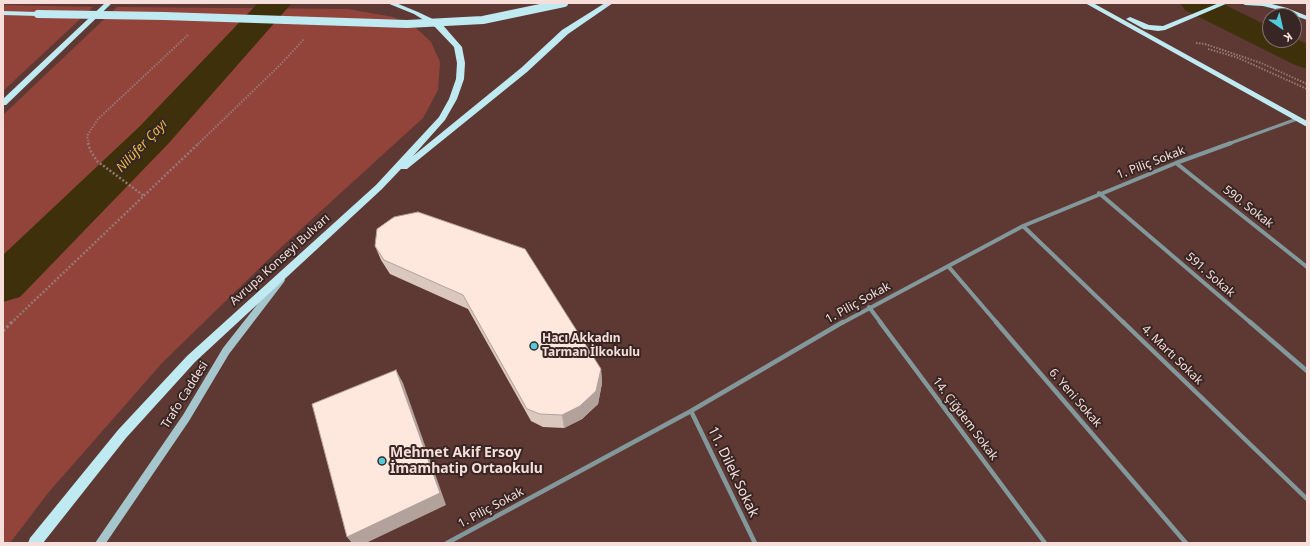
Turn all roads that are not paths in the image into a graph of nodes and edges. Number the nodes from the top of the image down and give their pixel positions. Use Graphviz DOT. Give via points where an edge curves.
graph roads {
  1 [pos="109,3"];
  2 [pos="390,3"];
  3 [pos="564,3"];
  4 [pos="610,3"];
  5 [pos="1088,3"];
  6 [pos="1101,3"];
  7 [pos="1225,3"];
  8 [pos="1245,3"];
  9 [pos="1285,3"];
  10 [pos="3,12"];
  11 [pos="1307,17"];
  12 [pos="3,103"];
  13 [pos="1297,119"];
  14 [pos="1307,124"];
  15 [pos="1176,163"];
  16 [pos="379,187"];
  17 [pos="1099,193"];
  18 [pos="1023,226"];
  19 [pos="295,263"];
  20 [pos="948,266"];
  21 [pos="1307,267"];
  22 [pos="869,307"];
  23 [pos="1307,371"];
  24 [pos="691,411"];
  25 [pos="1307,499"];
  26 [pos="35,543"];
  27 [pos="100,543"];
  28 [pos="447,543"];
  29 [pos="755,543"];
  30 [pos="1045,543"];
  31 [pos="1186,543"];
  1 -- 12 [label="main road"];
  2 -- 16 [label="main road, Avrupa Konseyi Bulvarı" via="438,25 458,48 461,63 460,80 442,118"];
  3 -- 10 [label="main road, bridge" via="483,20 406,24"];
  4 -- 16 [label="main road" via="565,32 524,70"];
  5 -- 13 [label="main road"];
  6 -- 7 [label="main road" via="1146,27 1158,29"];
  8 -- 11 [label="main road" via="1263,4"];
  9 -- 11 [label="main road"];
  13 -- 14 [label="main road"];
  13 -- 15 [label="street, 1. Piliç Sokak"];
  15 -- 17 [label="street, 1. Piliç Sokak"];
  15 -- 21 [label="street, 590. Sokak"];
  16 -- 19 [label="main road, Avrupa Konseyi Bulvarı"];
  17 -- 18 [label="street, 1. Piliç Sokak"];
  17 -- 23 [label="street, 591. Sokak"];
  18 -- 20 [label="street, 1. Piliç Sokak"];
  18 -- 25 [label="street, 4. Martı Sokak"];
  19 -- 26 [label="main road, Avrupa Konseyi Bulvarı" via="191,359 122,434"];
  19 -- 27 [label="main road, Trafo Caddesi" via="226,351 186,418"];
  20 -- 22 [label="street, 1. Piliç Sokak"];
  20 -- 31 [label="street, 6. Yeni Sokak"];
  22 -- 24 [label="street, 1. Piliç Sokak"];
  22 -- 30 [label="street, 14. Çiğdem Sokak"];
  24 -- 28 [label="street, 1. Piliç Sokak"];
  24 -- 29 [label="street, 11. Dilek Sokak"];
}
